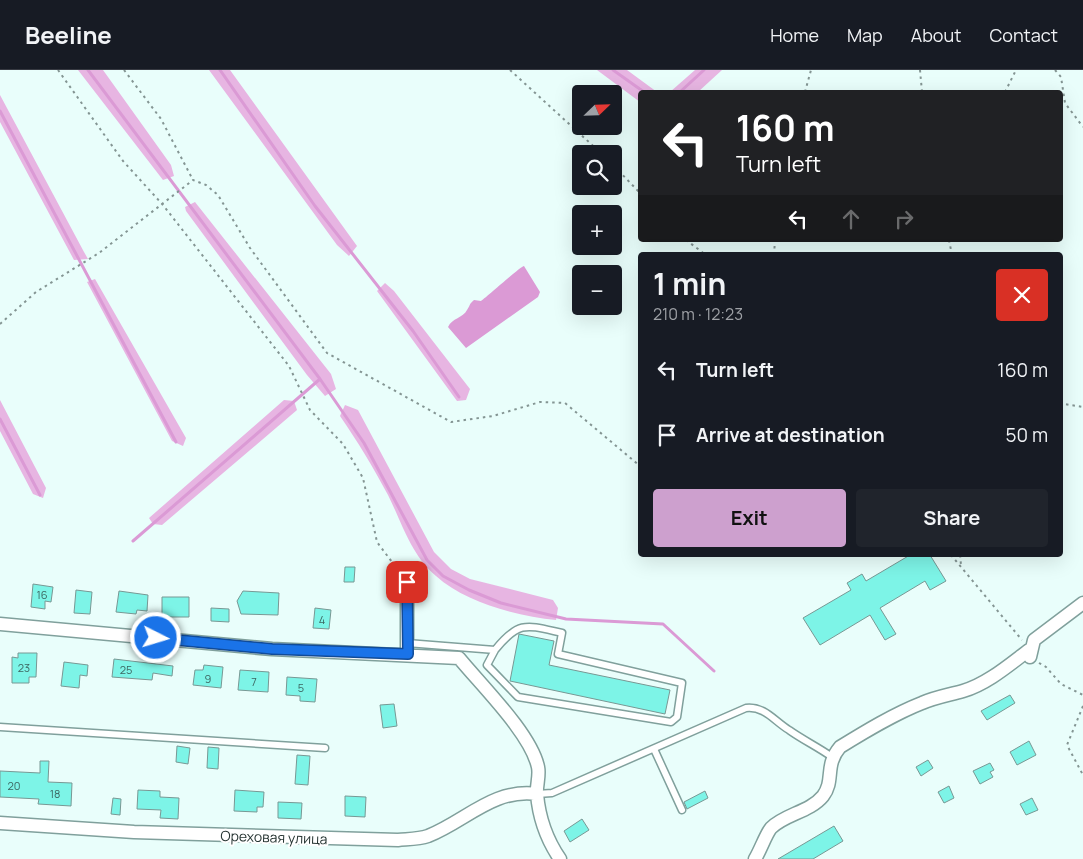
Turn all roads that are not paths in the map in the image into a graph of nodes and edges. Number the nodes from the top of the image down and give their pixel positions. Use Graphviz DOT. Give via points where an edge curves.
graph roads {
  1 [pos="407,582"];
  2 [pos="1083,602"];
  3 [pos="0,624"];
  4 [pos="408,648"];
  5 [pos="495,650"];
  6 [pos="0,727"];
  7 [pos="324,748"];
  8 [pos="654,749"];
  9 [pos="832,757"];
  10 [pos="537,794"];
  11 [pos="682,810"];
  12 [pos="0,823"];
  13 [pos="560,859"];
  14 [pos="755,859"];
  1 -- 4 [label="street"];
  2 -- 9 [label="street" via="1034,640 1029,654 963,691 920,704 840,747"];
  3 -- 4 [label="street" via="272,649"];
  4 -- 5 [label="lane"];
  4 -- 10 [label="street" via="459,658 524,737 538,768"];
  5 -- 5 [label="lane" via="509,631 530,625 562,633 558,654 682,683 677,718 671,722 518,697 487,665"];
  6 -- 7 [label="lane"];
  8 -- 9 [label="lane" via="754,707"];
  8 -- 10 [label="lane" via="552,794"];
  8 -- 11 [label="lane"];
  9 -- 14 [label="street" via="830,784 822,796 770,829"];
  10 -- 12 [label="street, Ореховая улица" via="523,792 493,799 431,835 398,840 134,832"];
  10 -- 13 [label="street" via="549,842"];
}
